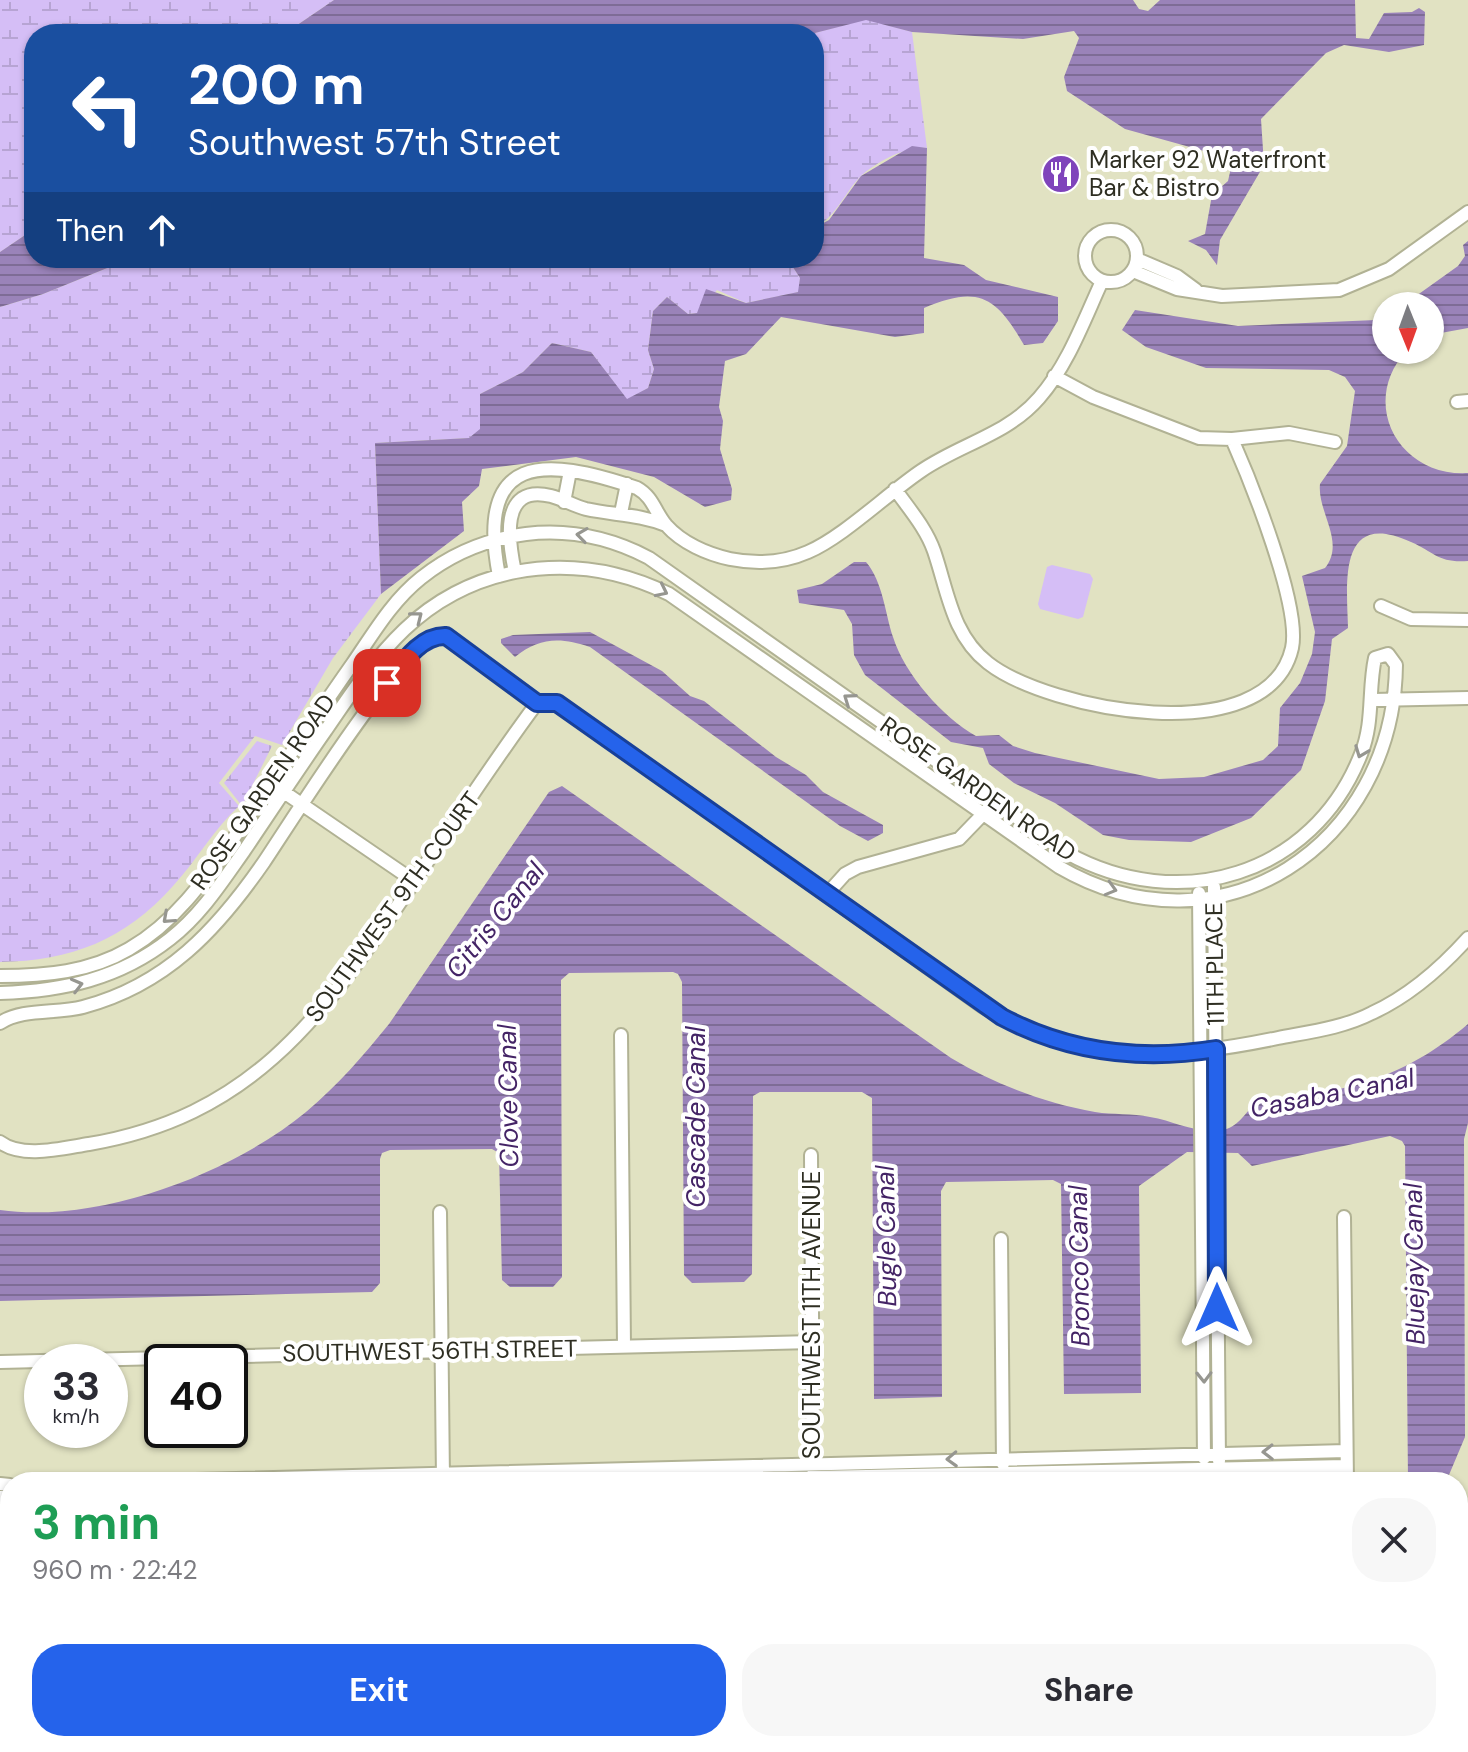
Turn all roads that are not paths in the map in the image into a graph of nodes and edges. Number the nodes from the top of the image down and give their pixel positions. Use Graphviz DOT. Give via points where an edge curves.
graph roads {
  1 [pos="1468,212"];
  2 [pos="1135,265"];
  3 [pos="1102,281"];
  4 [pos="1054,376"];
  5 [pos="1232,439"];
  6 [pos="1335,442"];
  7 [pos="570,471"];
  8 [pos="511,481"];
  9 [pos="627,484"];
  10 [pos="895,489"];
  11 [pos="524,500"];
  12 [pos="564,502"];
  13 [pos="621,513"];
  14 [pos="666,525"];
  15 [pos="508,537"];
  16 [pos="492,541"];
  17 [pos="515,572"];
  18 [pos="499,576"];
  19 [pos="1381,606"];
  20 [pos="1468,620"];
  21 [pos="1468,698"];
  22 [pos="1373,700"];
  23 [pos="1394,700"];
  24 [pos="537,703"];
  25 [pos="271,783"];
  26 [pos="284,792"];
  27 [pos="993,801"];
  28 [pos="304,805"];
  29 [pos="984,814"];
  30 [pos="1214,879"];
  31 [pos="414,881"];
  32 [pos="1198,882"];
  33 [pos="827,894"];
  34 [pos="1215,896"];
  35 [pos="1199,898"];
  36 [pos="1468,938"];
  37 [pos="120,962"];
  38 [pos="0,976"];
  39 [pos="132,989"];
  40 [pos="0,993"];
  41 [pos="1,1022"];
  42 [pos="621,1035"];
  43 [pos="1216,1049"];
  44 [pos="1201,1051"];
  45 [pos="0,1142"];
  46 [pos="811,1155"];
  47 [pos="440,1212"];
  48 [pos="1344,1217"];
  49 [pos="1001,1239"];
  50 [pos="813,1342"];
  51 [pos="624,1346"];
  52 [pos="441,1350"];
  53 [pos="0,1362"];
  54 [pos="1346,1451"];
  55 [pos="1204,1453"];
  56 [pos="1218,1453"];
  57 [pos="1065,1456"];
  58 [pos="1003,1457"];
  59 [pos="1346,1466"];
  60 [pos="1204,1468"];
  61 [pos="1219,1468"];
  62 [pos="814,1470"];
  63 [pos="1004,1471"];
  64 [pos="443,1472"];
  65 [pos="733,1472"];
  66 [pos="775,1472"];
  67 [pos="1016,1472"];
  68 [pos="1065,1472"];
  69 [pos="1134,1472"];
  70 [pos="1346,1472"];
  71 [pos="346,1752"];
  72 [pos="356,1752"];
  1 -- 2 [label="street" via="1389,269 1353,286 1324,292 1234,296 1177,289"];
  2 -- 3 [label="street" via="1119,281"];
  2 -- 3 [label="street" via="1134,244 1123,233 1100,233 1088,244 1085,258 1090,272"];
  3 -- 4 [label="street"];
  4 -- 5 [label="street" via="1199,438"];
  4 -- 10 [label="street" via="1022,416"];
  5 -- 6 [label="street" via="1289,433"];
  5 -- 10 [label="street" via="1291,612 1292,649 1274,681 1258,694 1204,712 1170,716 1089,703 1012,678 989,664 968,645 954,619 933,549"];
  7 -- 8 [label="street" via="534,469"];
  7 -- 9 [label="street"];
  7 -- 12 [label="street"];
  8 -- 11 [label="street"];
  8 -- 16 [label="street" via="496,504"];
  9 -- 13 [label="street"];
  9 -- 14 [label="street" via="649,496"];
  10 -- 14 [label="street" via="817,548 775,561 714,555"];
  11 -- 12 [label="street" via="550,496"];
  11 -- 15 [label="street" via="513,511"];
  12 -- 13 [label="street"];
  13 -- 14 [label="street"];
  15 -- 16 [label="street, ROSE GARDEN ROAD"];
  15 -- 17 [label="street"];
  27 -- 15 [label="street, ROSE GARDEN ROAD, one-way" via="649,558 583,535"];
  16 -- 18 [label="street"];
  16 -- 25 [label="street, ROSE GARDEN ROAD" via="440,564 404,594"];
  17 -- 18 [label="street, ROSE GARDEN ROAD"];
  17 -- 29 [label="street, ROSE GARDEN ROAD, one-way" via="598,570 669,594"];
  26 -- 18 [label="street, ROSE GARDEN ROAD, one-way" via="398,633 453,594"];
  19 -- 20 [label="street" via="1411,619"];
  21 -- 23 [label="street"];
  22 -- 23 [label="street"];
  22 -- 23 [label="street, ROSE GARDEN ROAD" via="1374,663 1384,653 1396,665"];
  22 -- 30 [label="street, ROSE GARDEN ROAD, one-way" via="1361,755 1324,816 1274,857"];
  23 -- 34 [label="street, ROSE GARDEN ROAD" via="1373,774 1332,834 1279,873"];
  24 -- 28 [label="street, ROSE GARDEN ROAD" via="459,644 435,635 387,683"];
  24 -- 31 [label="street, SOUTHWEST 9TH COURT"];
  24 -- 33 [label="street" via="557,703"];
  25 -- 26 [label="street"];
  25 -- 37 [label="street, ROSE GARDEN ROAD, one-way" via="190,897"];
  26 -- 28 [label="street"];
  26 -- 37 [label="street, ROSE GARDEN ROAD" via="191,920 162,945"];
  27 -- 29 [label="street"];
  27 -- 32 [label="street, ROSE GARDEN ROAD" via="1067,853 1102,870 1152,882"];
  28 -- 31 [label="street"];
  28 -- 39 [label="street, ROSE GARDEN ROAD" via="208,935 163,972"];
  29 -- 33 [label="street" via="959,839 858,867"];
  29 -- 35 [label="street, ROSE GARDEN ROAD, one-way" via="1059,867 1095,884 1152,898"];
  30 -- 32 [label="street, ROSE GARDEN ROAD"];
  30 -- 34 [label="street, 11TH PLACE"];
  31 -- 45 [label="street, SOUTHWEST 9TH COURT" via="314,1020 225,1093 119,1138 31,1150 7,1148"];
  32 -- 35 [label="street, 11TH PLACE"];
  33 -- 44 [label="street" via="982,1006 1026,1029 1121,1054"];
  34 -- 35 [label="street, ROSE GARDEN ROAD"];
  34 -- 43 [label="street, 11TH PLACE"];
  35 -- 44 [label="street, 11TH PLACE"];
  36 -- 43 [label="street" via="1419,984 1371,1014 1330,1028"];
  37 -- 38 [label="street, ROSE GARDEN ROAD"];
  37 -- 39 [label="street"];
  40 -- 37 [label="street, ROSE GARDEN ROAD, one-way" via="67,988"];
  39 -- 41 [label="street, ROSE GARDEN ROAD" via="80,1008"];
  42 -- 51 [label="street"];
  43 -- 44 [label="street"];
  43 -- 56 [label="street, 11TH PLACE"];
  44 -- 55 [label="street, 11TH PLACE, one-way"];
  46 -- 50 [label="street, SOUTHWEST 11TH AVENUE"];
  47 -- 52 [label="street"];
  48 -- 54 [label="street"];
  49 -- 58 [label="street"];
  50 -- 51 [label="street, SOUTHWEST 56TH STREET"];
  50 -- 62 [label="street, SOUTHWEST 11TH AVENUE"];
  51 -- 52 [label="street, SOUTHWEST 56TH STREET"];
  52 -- 53 [label="street, SOUTHWEST 56TH STREET"];
  52 -- 64 [label="street"];
  54 -- 56 [label="street, one-way"];
  54 -- 59 [label="street"];
  55 -- 56 [label="street"];
  55 -- 57 [label="street"];
  55 -- 60 [label="street, 11TH PLACE"];
  56 -- 61 [label="street, 11TH PLACE"];
  57 -- 58 [label="street"];
  57 -- 68 [label="street"];
  58 -- 62 [label="street, one-way"];
  58 -- 63 [label="street"];
  59 -- 61 [label="street"];
  59 -- 70 [label="street"];
  60 -- 61 [label="street"];
  60 -- 69 [label="street"];
  62 -- 63 [label="street"];
  62 -- 65 [label="street"];
  62 -- 66 [label="street"];
  63 -- 67 [label="street"];
  71 -- 72 [label="street"];
}
